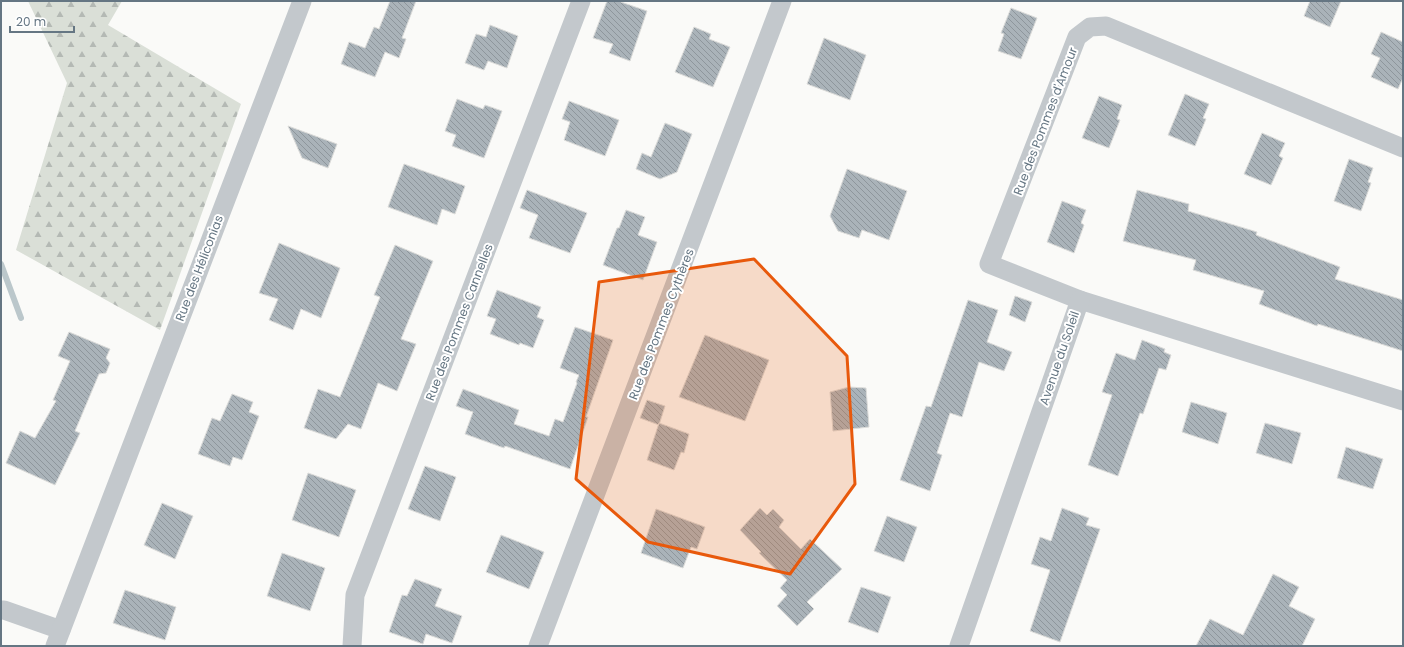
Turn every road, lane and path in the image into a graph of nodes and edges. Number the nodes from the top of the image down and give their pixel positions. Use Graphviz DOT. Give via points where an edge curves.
graph roads {
  1 [pos="302,1"];
  2 [pos="581,1"];
  3 [pos="782,1"];
  4 [pos="1403,148"];
  5 [pos="1080,300"];
  6 [pos="1403,401"];
  7 [pos="1,610"];
  8 [pos="58,638"];
  9 [pos="352,646"];
  10 [pos="538,646"];
  11 [pos="959,646"];
  1 -- 8 [label="street, Rue des Héliconias"];
  2 -- 9 [label="street, Rue des Pommes Cannelles" via="355,595"];
  3 -- 10 [label="street, Rue des Pommes Cythères"];
  4 -- 5 [label="street, Rue des Pommes d'Amour" via="1106,26 1090,27 1077,37 989,264"];
  5 -- 6 [label="street, Avenue du Soleil"];
  5 -- 11 [label="street, Avenue du Soleil"];
  7 -- 8 [label="street"];
}
